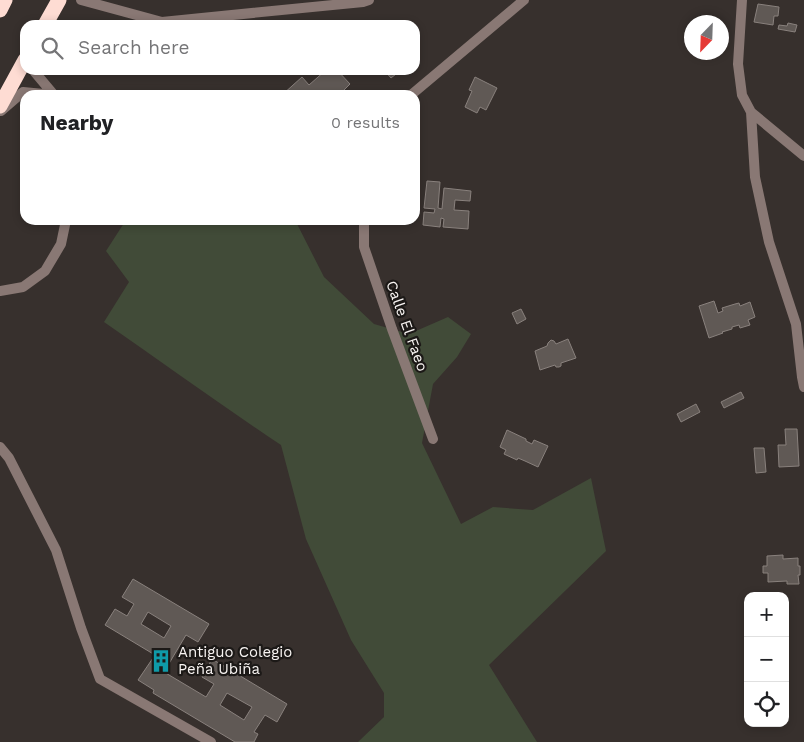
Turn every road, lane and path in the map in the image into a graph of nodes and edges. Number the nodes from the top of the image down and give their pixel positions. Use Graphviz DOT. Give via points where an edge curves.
graph roads {
  1 [pos="5,0"];
  2 [pos="59,0"];
  3 [pos="81,0"];
  4 [pos="369,0"];
  5 [pos="524,0"];
  6 [pos="742,0"];
  7 [pos="0,10"];
  8 [pos="48,20"];
  9 [pos="155,20"];
  10 [pos="182,20"];
  11 [pos="20,69"];
  12 [pos="37,75"];
  13 [pos="14,80"];
  14 [pos="22,90"];
  15 [pos="50,90"];
  16 [pos="416,90"];
  17 [pos="20,95"];
  18 [pos="0,106"];
  19 [pos="0,112"];
  20 [pos="752,112"];
  21 [pos="804,156"];
  22 [pos="65,225"];
  23 [pos="364,225"];
  24 [pos="0,292"];
  25 [pos="804,387"];
  26 [pos="433,439"];
  27 [pos="0,447"];
  28 [pos="211,742"];
  1 -- 7 [label="highway"];
  2 -- 8 [label="highway"];
  3 -- 9 [label="street"];
  4 -- 10 [label="street"];
  5 -- 16 [label="street"];
  6 -- 20 [label="street" via="738,64 742,95"];
  11 -- 13 [label="highway"];
  12 -- 15 [label="street"];
  13 -- 14 [label="street"];
  13 -- 18 [label="highway"];
  17 -- 19 [label="street"];
  20 -- 21 [label="street"];
  20 -- 25 [label="street" via="755,177 769,242 796,324"];
  22 -- 24 [label="street" via="61,244 45,271 23,288"];
  23 -- 26 [label="street, Calle El Faeo" via="364,247"];
  27 -- 28 [label="street" via="9,458 56,550 100,679"];
}
